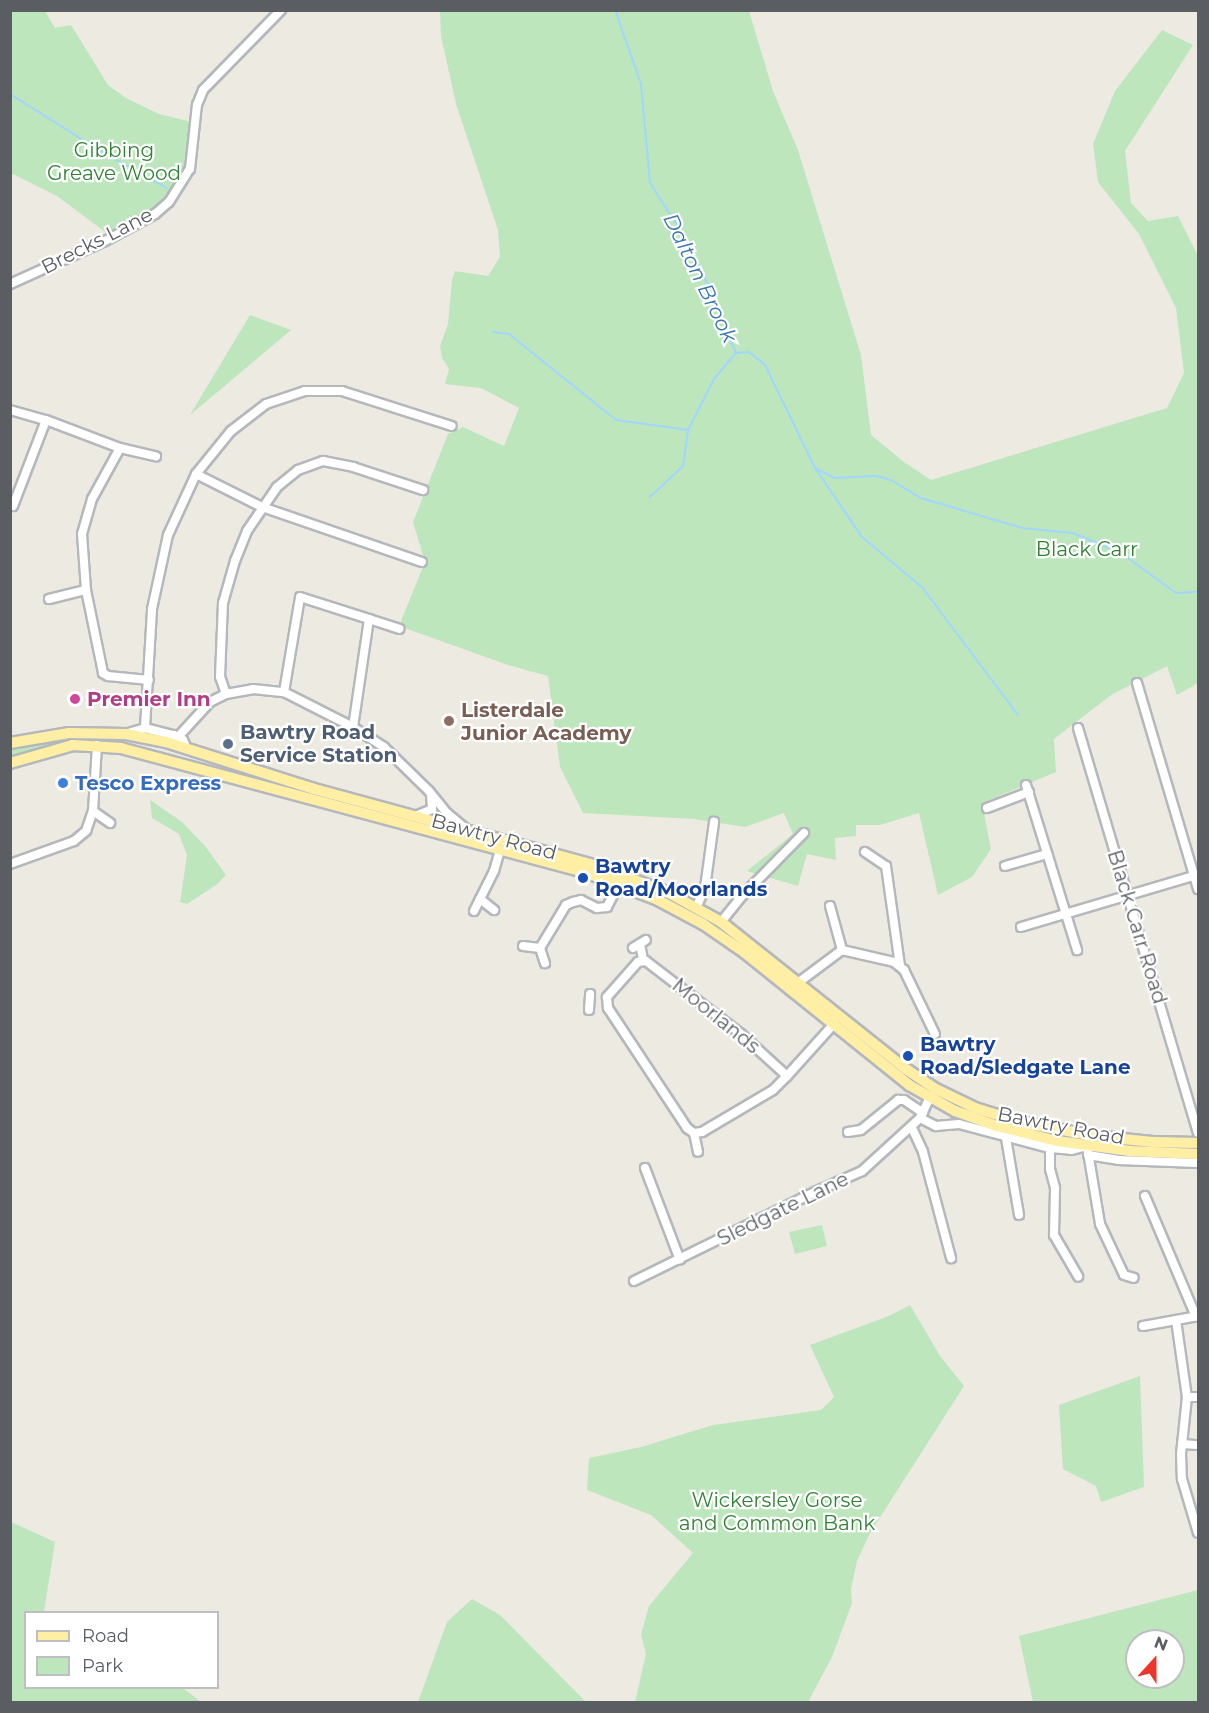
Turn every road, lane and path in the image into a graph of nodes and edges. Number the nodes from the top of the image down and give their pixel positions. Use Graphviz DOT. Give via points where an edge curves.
graph roads {
  1 [pos="281,10"];
  2 [pos="10,284"];
  3 [pos="10,410"];
  4 [pos="46,420"];
  5 [pos="452,426"];
  6 [pos="120,448"];
  7 [pos="156,456"];
  8 [pos="196,474"];
  9 [pos="423,490"];
  10 [pos="13,506"];
  11 [pos="262,507"];
  12 [pos="422,562"];
  13 [pos="302,587"];
  14 [pos="86,590"];
  15 [pos="300,597"];
  16 [pos="49,599"];
  17 [pos="369,619"];
  18 [pos="399,629"];
  19 [pos="149,680"];
  20 [pos="1137,683"];
  21 [pos="284,692"];
  22 [pos="226,694"];
  23 [pos="353,727"];
  24 [pos="145,728"];
  25 [pos="1078,728"];
  26 [pos="126,734"];
  27 [pos="178,737"];
  28 [pos="10,743"];
  29 [pos="97,745"];
  30 [pos="188,749"];
  31 [pos="10,763"];
  32 [pos="187,765"];
  33 [pos="429,791"];
  34 [pos="987,808"];
  35 [pos="93,811"];
  36 [pos="413,815"];
  37 [pos="714,822"];
  38 [pos="110,823"];
  39 [pos="467,830"];
  40 [pos="804,833"];
  41 [pos="500,850"];
  42 [pos="865,852"];
  43 [pos="1047,854"];
  44 [pos="10,864"];
  45 [pos="1005,867"];
  46 [pos="1197,875"];
  47 [pos="621,879"];
  48 [pos="1198,889"];
  49 [pos="1128,895"];
  50 [pos="480,898"];
  51 [pos="830,906"];
  52 [pos="696,908"];
  53 [pos="494,910"];
  54 [pos="474,911"];
  55 [pos="1066,914"];
  56 [pos="721,922"];
  57 [pos="1021,927"];
  58 [pos="639,944"];
  59 [pos="523,946"];
  60 [pos="540,948"];
  61 [pos="842,950"];
  62 [pos="1077,950"];
  63 [pos="643,960"];
  64 [pos="545,963"];
  65 [pos="900,965"];
  66 [pos="799,982"];
  67 [pos="606,1001"];
  68 [pos="825,1003"];
  69 [pos="589,1010"];
  70 [pos="833,1026"];
  71 [pos="855,1028"];
  72 [pos="934,1034"];
  73 [pos="869,1054"];
  74 [pos="788,1076"];
  75 [pos="929,1099"];
  76 [pos="921,1116"];
  77 [pos="912,1128"];
  78 [pos="1198,1130"];
  79 [pos="848,1132"];
  80 [pos="694,1133"];
  81 [pos="1006,1138"];
  82 [pos="1198,1143"];
  83 [pos="1179,1146"];
  84 [pos="1050,1148"];
  85 [pos="1088,1150"];
  86 [pos="698,1152"];
  87 [pos="1198,1154"];
  88 [pos="1198,1163"];
  89 [pos="645,1168"];
  90 [pos="1145,1196"];
  91 [pos="1019,1215"];
  92 [pos="951,1258"];
  93 [pos="680,1260"];
  94 [pos="1078,1276"];
  95 [pos="1134,1278"];
  96 [pos="634,1281"];
  97 [pos="1197,1317"];
  98 [pos="1176,1320"];
  99 [pos="1143,1326"];
  100 [pos="1187,1397"];
  101 [pos="1198,1397"];
  102 [pos="1182,1444"];
  103 [pos="1198,1444"];
  104 [pos="1196,1518"];
  105 [pos="1198,1533"];
  1 -- 2 [label="street, Brecks Lane" via="203,90 197,105 190,169 168,202 155,214 105,241"];
  3 -- 4 [label="street"];
  4 -- 6 [label="street"];
  4 -- 10 [label="street"];
  5 -- 8 [label="street" via="342,391 305,392 266,404 231,431"];
  6 -- 7 [label="street"];
  6 -- 14 [label="street" via="92,499 82,534"];
  8 -- 11 [label="street"];
  8 -- 19 [label="street" via="166,546 152,609"];
  9 -- 11 [label="street" via="323,461 298,470 277,487"];
  11 -- 12 [label="street"];
  11 -- 22 [label="street" via="247,531 223,603 220,677"];
  13 -- 15 [label="street"];
  14 -- 16 [label="street"];
  14 -- 19 [label="street" via="103,673"];
  15 -- 17 [label="street"];
  15 -- 21 [label="street"];
  17 -- 18 [label="street"];
  17 -- 23 [label="street"];
  19 -- 24 [label="street"];
  20 -- 46 [label="street"];
  21 -- 22 [label="street" via="253,689"];
  21 -- 23 [label="street"];
  22 -- 27 [label="street" via="210,702"];
  23 -- 33 [label="street" via="384,747"];
  24 -- 26 [label="street"];
  24 -- 27 [label="street"];
  25 -- 49 [label="street, Black Carr Road"];
  26 -- 28 [label="main road, Bawtry Road" via="69,733"];
  26 -- 30 [label="main road, Bawtry Road"];
  27 -- 30 [label="street"];
  29 -- 31 [label="main road, Bawtry Road" via="58,747"];
  29 -- 32 [label="main road, Bawtry Road"];
  29 -- 35 [label="street"];
  30 -- 32 [label="main road" via="194,758"];
  30 -- 36 [label="main road, Bawtry Road"];
  32 -- 41 [label="main road, Bawtry Road"];
  33 -- 36 [label="street" via="432,809 423,815"];
  33 -- 39 [label="street"];
  34 -- 43 [label="street" via="1028,789"];
  35 -- 38 [label="street"];
  35 -- 44 [label="street" via="90,824 80,837"];
  36 -- 39 [label="main road, Bawtry Road"];
  37 -- 52 [label="street" via="705,888"];
  39 -- 47 [label="main road, Bawtry Road"];
  40 -- 56 [label="street"];
  41 -- 47 [label="main road, Bawtry Road"];
  41 -- 50 [label="street"];
  42 -- 65 [label="street" via="886,866"];
  43 -- 45 [label="street"];
  43 -- 55 [label="street"];
  46 -- 48 [label="street"];
  46 -- 49 [label="street"];
  47 -- 52 [label="main road, Bawtry Road"];
  47 -- 60 [label="street" via="607,907 597,908 581,900 566,905"];
  47 -- 70 [label="main road, Bawtry Road" via="703,924 753,959"];
  49 -- 55 [label="street"];
  49 -- 78 [label="street, Black Carr Road"];
  50 -- 53 [label="street"];
  50 -- 54 [label="street"];
  51 -- 61 [label="street"];
  52 -- 56 [label="main road, Bawtry Road"];
  55 -- 57 [label="street"];
  55 -- 62 [label="street"];
  56 -- 66 [label="main road, Bawtry Road"];
  58 -- 63 [label="street"];
  59 -- 60 [label="street"];
  60 -- 64 [label="street"];
  61 -- 65 [label="street"];
  61 -- 66 [label="street"];
  63 -- 67 [label="street"];
  63 -- 74 [label="street, Moorlands" via="716,1014"];
  65 -- 72 [label="street"];
  66 -- 68 [label="main road, Bawtry Road"];
  67 -- 69 [label="street" via="590,996"];
  67 -- 80 [label="street" via="687,1128"];
  68 -- 70 [label="street" via="833,1016"];
  68 -- 71 [label="main road, Bawtry Road"];
  70 -- 73 [label="main road, Bawtry Road"];
  70 -- 74 [label="street"];
  71 -- 73 [label="main road" via="852,1035"];
  71 -- 83 [label="main road, Bawtry Road" via="923,1081 975,1107 1065,1132"];
  73 -- 75 [label="main road, Bawtry Road"];
  74 -- 80 [label="street" via="773,1090"];
  75 -- 76 [label="street"];
  75 -- 85 [label="main road, Bawtry Road" via="997,1126"];
  76 -- 77 [label="street, Sledgate Lane"];
  76 -- 79 [label="street, Bawtry Road" via="900,1099 861,1130"];
  76 -- 81 [label="street, Bawtry Road" via="936,1126 959,1124"];
  77 -- 92 [label="street"];
  77 -- 93 [label="street, Sledgate Lane" via="862,1171"];
  78 -- 83 [label="street, Black Carr Road"];
  80 -- 86 [label="street"];
  81 -- 84 [label="street, Bawtry Road"];
  81 -- 91 [label="street"];
  82 -- 83 [label="main road, Bawtry Road"];
  83 -- 85 [label="main road, Bawtry Road"];
  83 -- 87 [label="main road, Bawtry Road"];
  84 -- 85 [label="street, Bawtry Road"];
  84 -- 94 [label="street" via="1055,1188 1054,1235"];
  85 -- 88 [label="street, Bawtry Road" via="1118,1160"];
  85 -- 95 [label="street" via="1100,1224 1124,1275"];
  89 -- 93 [label="street"];
  90 -- 97 [label="street"];
  93 -- 96 [label="street, Sledgate Lane"];
  97 -- 98 [label="street"];
  98 -- 99 [label="street"];
  98 -- 100 [label="street"];
  100 -- 101 [label="street"];
  100 -- 102 [label="street"];
  102 -- 103 [label="street"];
  102 -- 104 [label="street" via="1182,1479"];
  104 -- 105 [label="street"];
}
